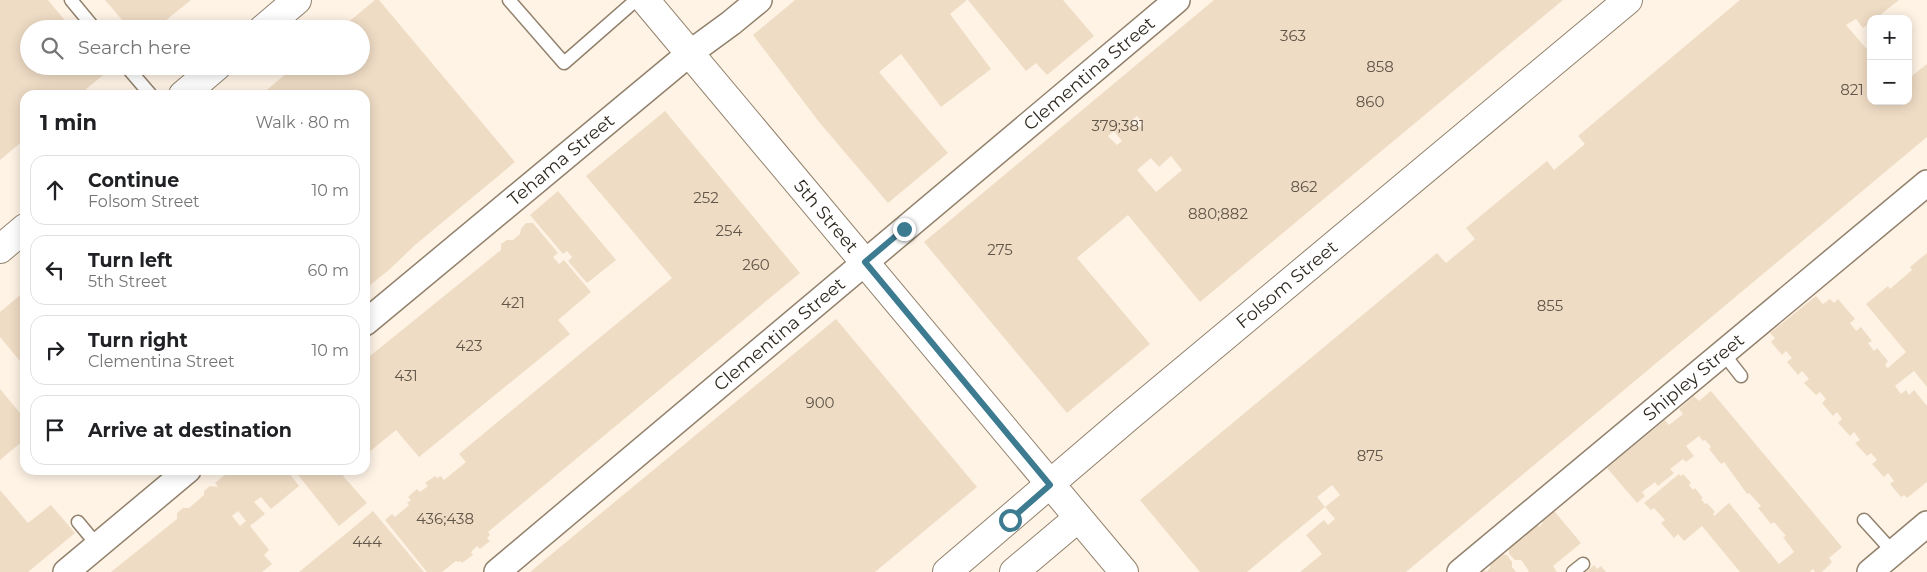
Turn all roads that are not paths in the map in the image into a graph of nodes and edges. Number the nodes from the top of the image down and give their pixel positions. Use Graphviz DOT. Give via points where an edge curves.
graph roads {
  1 [pos="71,0"];
  2 [pos="297,0"];
  3 [pos="510,0"];
  4 [pos="636,0"];
  5 [pos="645,0"];
  6 [pos="758,0"];
  7 [pos="1177,0"];
  8 [pos="1628,0"];
  9 [pos="88,20"];
  10 [pos="274,20"];
  11 [pos="690,52"];
  12 [pos="134,75"];
  13 [pos="207,75"];
  14 [pos="147,90"];
  15 [pos="189,90"];
  16 [pos="1927,183"];
  17 [pos="20,232"];
  18 [pos="0,249"];
  19 [pos="865,262"];
  20 [pos="370,319"];
  21 [pos="1724,354"];
  22 [pos="1741,376"];
  23 [pos="182,475"];
  24 [pos="1050,485"];
  25 [pos="1078,518"];
  26 [pos="1864,520"];
  27 [pos="78,522"];
  28 [pos="1927,524"];
  29 [pos="98,546"];
  30 [pos="1893,552"];
  31 [pos="66,572"];
  32 [pos="497,572"];
  33 [pos="947,572"];
  34 [pos="1014,572"];
  35 [pos="1124,572"];
  36 [pos="1460,572"];
  37 [pos="1870,572"];
  1 -- 9 [label="lane"];
  2 -- 10 [label="main road"];
  3 -- 4 [label="lane" via="564,63"];
  5 -- 11 [label="main road, 5th Street"];
  6 -- 11 [label="street, Tehama Street"];
  7 -- 19 [label="street, Clementina Street"];
  8 -- 24 [label="main road, Folsom Street"];
  11 -- 19 [label="main road, 5th Street"];
  11 -- 20 [label="street, Tehama Street"];
  12 -- 14 [label="lane"];
  13 -- 15 [label="main road"];
  16 -- 21 [label="street, Shipley Street"];
  17 -- 18 [label="main road"];
  19 -- 24 [label="main road, 5th Street"];
  19 -- 32 [label="street, Clementina Street"];
  21 -- 22 [label="lane"];
  21 -- 36 [label="street, Shipley Street"];
  23 -- 29 [label="street"];
  24 -- 25 [label="main road, 5th Street"];
  24 -- 33 [label="main road, Folsom Street"];
  25 -- 34 [label="main road"];
  25 -- 35 [label="main road, 5th Street"];
  26 -- 30 [label="lane"];
  27 -- 29 [label="lane"];
  28 -- 30 [label="street"];
  29 -- 31 [label="street"];
  30 -- 37 [label="street"];
}
